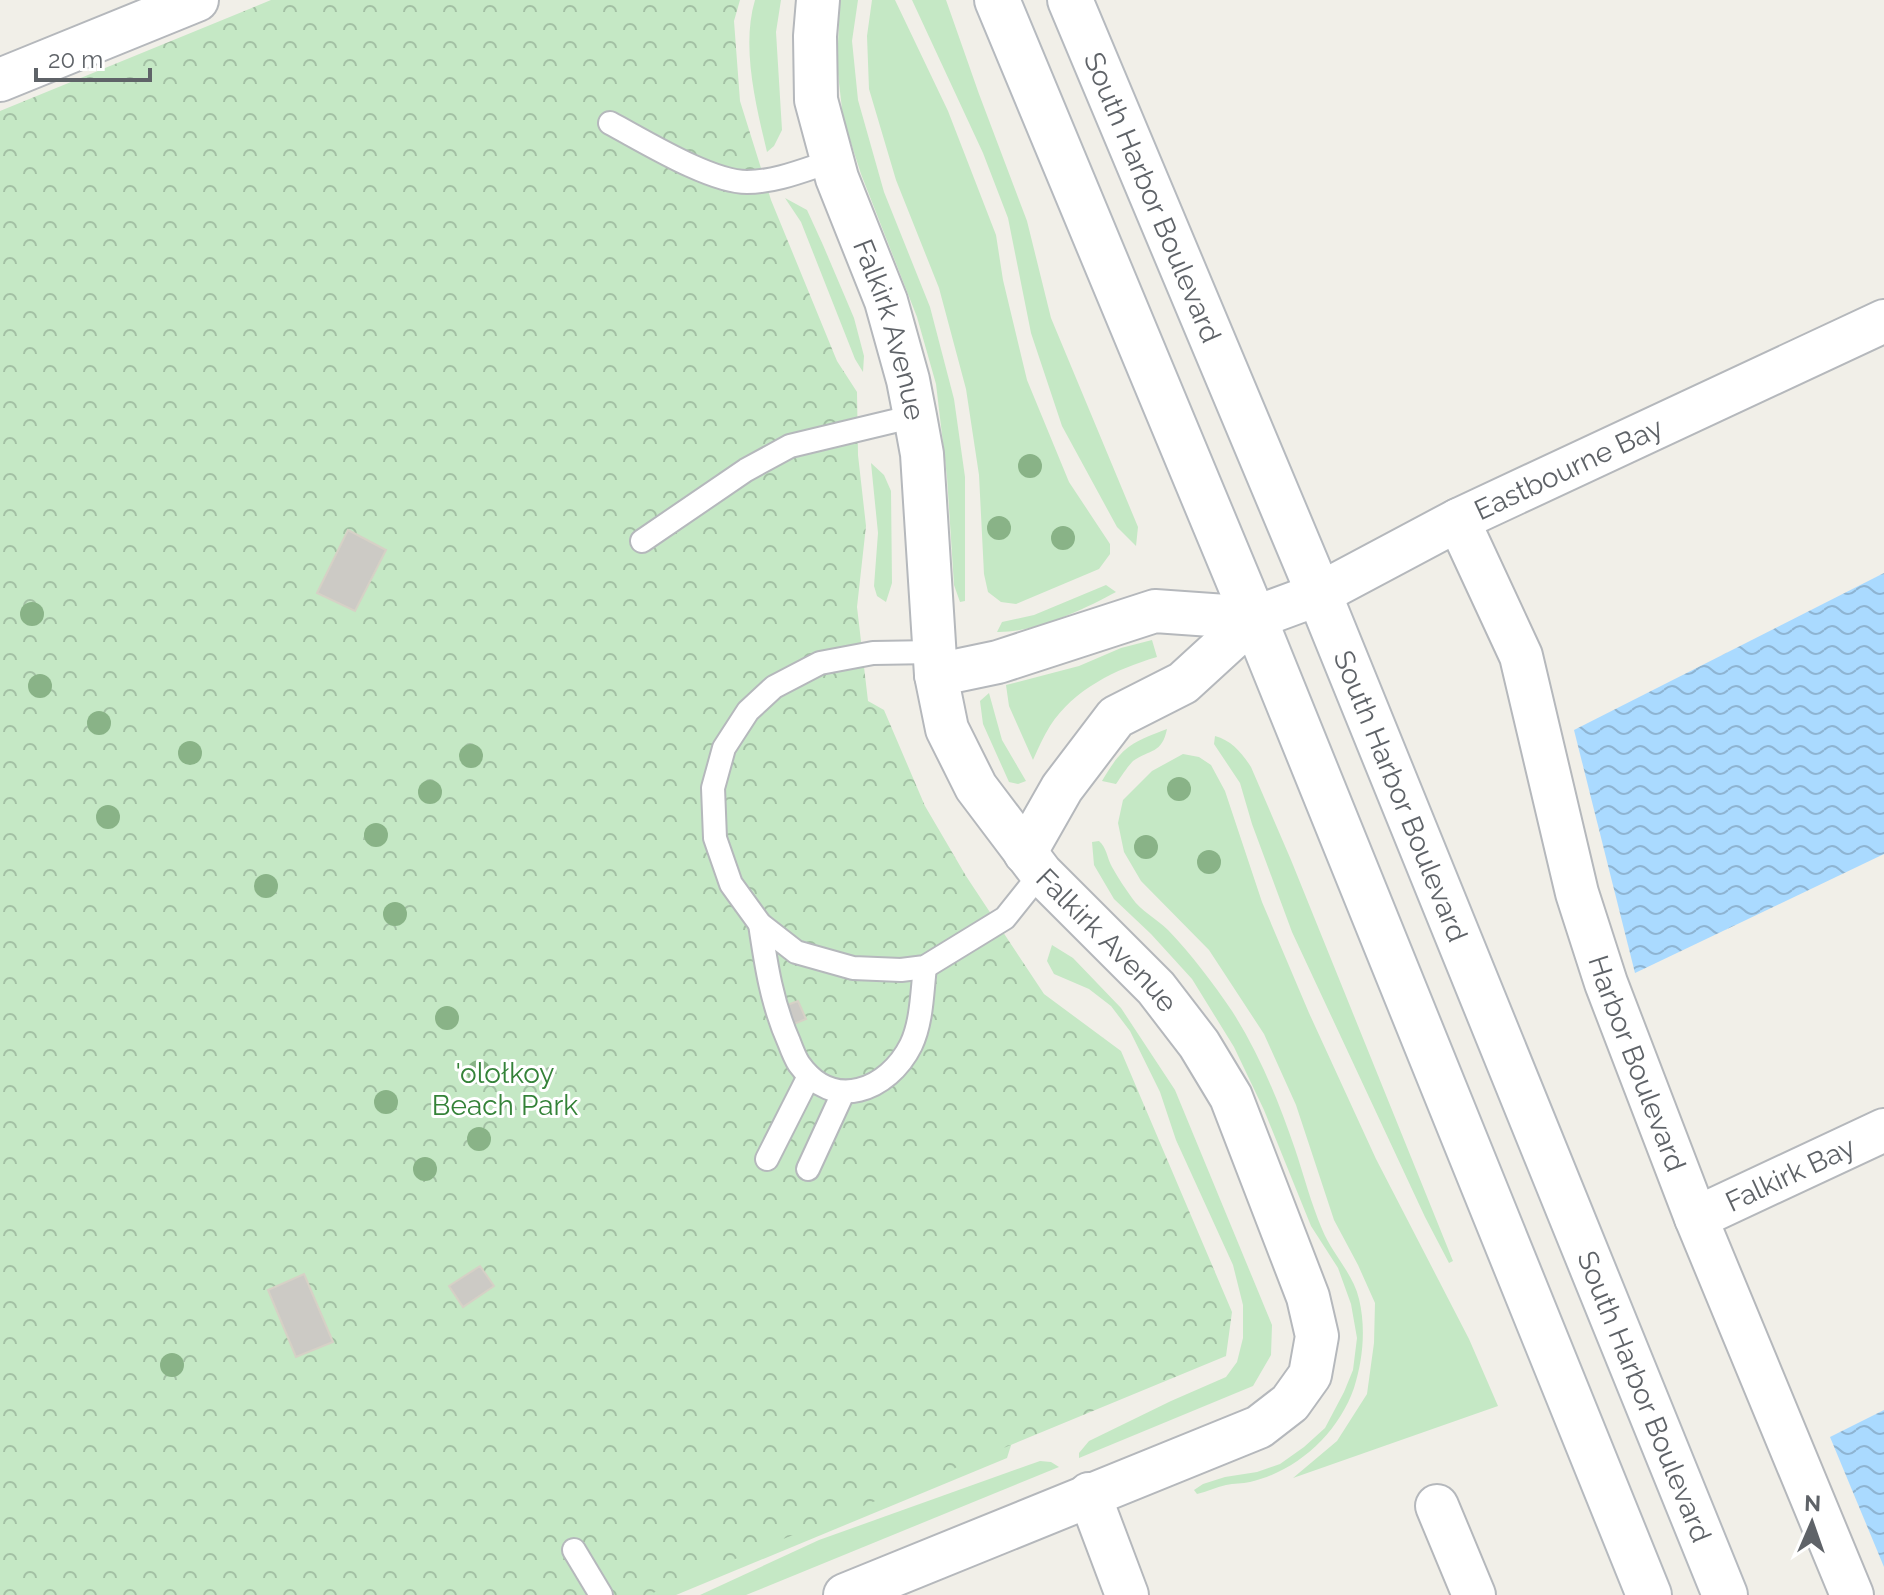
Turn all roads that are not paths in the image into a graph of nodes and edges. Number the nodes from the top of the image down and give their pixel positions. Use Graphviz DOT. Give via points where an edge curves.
graph roads {
  1 [pos="197,0"];
  2 [pos="818,0"];
  3 [pos="997,0"];
  4 [pos="1070,0"];
  5 [pos="0,80"];
  6 [pos="610,123"];
  7 [pos="832,161"];
  8 [pos="1884,321"];
  9 [pos="915,416"];
  10 [pos="1458,520"];
  11 [pos="642,541"];
  12 [pos="1319,594"];
  13 [pos="1254,618"];
  14 [pos="935,664"];
  15 [pos="1033,863"];
  16 [pos="760,924"];
  17 [pos="925,967"];
  18 [pos="809,1076"];
  19 [pos="843,1093"];
  20 [pos="1884,1130"];
  21 [pos="767,1159"];
  22 [pos="808,1169"];
  23 [pos="1696,1218"];
  24 [pos="1089,1494"];
  25 [pos="1437,1506"];
  26 [pos="574,1550"];
  27 [pos="601,1595"];
  28 [pos="845,1595"];
  29 [pos="1127,1595"];
  30 [pos="1474,1595"];
  31 [pos="1649,1595"];
  32 [pos="1725,1595"];
  33 [pos="1852,1595"];
  1 -- 5 [label="street"];
  2 -- 7 [label="street, Falkirk Avenue" via="816,100"];
  3 -- 13 [label="main road"];
  4 -- 12 [label="main road, South Harbor Boulevard"];
  6 -- 7 [label="lane" via="708,174 744,182 775,180"];
  7 -- 9 [label="street, Falkirk Avenue" via="886,301"];
  8 -- 10 [label="street, Eastbourne Bay"];
  9 -- 11 [label="lane" via="790,446"];
  9 -- 14 [label="street, Falkirk Avenue"];
  10 -- 12 [label="street, Eastbourne Bay"];
  10 -- 23 [label="street, Harbor Boulevard" via="1521,656 1577,893"];
  12 -- 13 [label="street, Eastbourne Bay"];
  12 -- 32 [label="main road, South Harbor Boulevard"];
  13 -- 14 [label="street, Eastbourne Bay" via="1155,611 998,662"];
  13 -- 15 [label="street, Eastbourne Bay" via="1183,683 1116,717 1062,788"];
  13 -- 31 [label="main road"];
  14 -- 15 [label="street, Falkirk Avenue" via="947,729 976,787"];
  14 -- 16 [label="lane" via="873,653 820,663 774,687 748,711 724,748 713,788 715,838 731,884"];
  15 -- 17 [label="lane" via="1005,918"];
  15 -- 24 [label="street, Falkirk Avenue" via="1156,988 1231,1097 1308,1297 1317,1336 1310,1375 1290,1403 1259,1427"];
  16 -- 17 [label="lane" via="796,952 853,968"];
  16 -- 18 [label="lane" via="778,1018"];
  17 -- 19 [label="lane" via="911,1044 892,1073 870,1087"];
  18 -- 19 [label="lane"];
  18 -- 21 [label="lane"];
  19 -- 22 [label="lane"];
  20 -- 23 [label="street, Falkirk Bay"];
  23 -- 33 [label="street, Harbor Boulevard"];
  24 -- 28 [label="street, Falkirk Avenue"];
  24 -- 29 [label="street"];
  25 -- 30 [label="street"];
  26 -- 27 [label="lane"];
}
